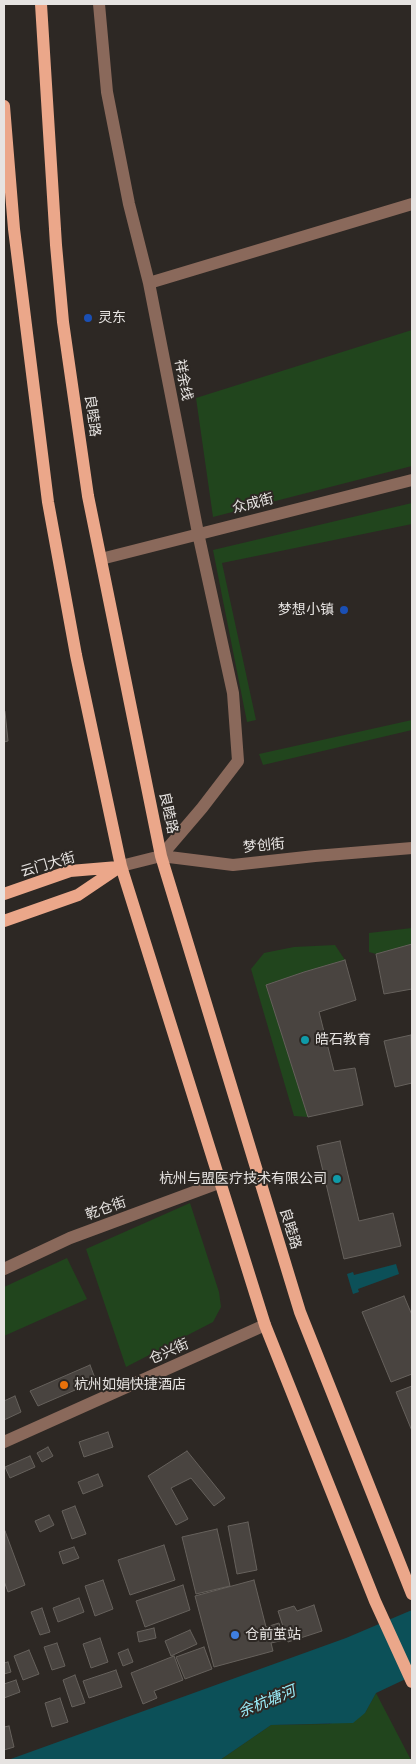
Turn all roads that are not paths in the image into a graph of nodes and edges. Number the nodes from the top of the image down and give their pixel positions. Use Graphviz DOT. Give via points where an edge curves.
graph roads {
  1 [pos="41,4"];
  2 [pos="99,4"];
  3 [pos="4,106"];
  4 [pos="412,204"];
  5 [pos="149,283"];
  6 [pos="412,480"];
  7 [pos="198,533"];
  8 [pos="100,559"];
  9 [pos="412,848"];
  10 [pos="161,856"];
  11 [pos="121,866"];
  12 [pos="4,894"];
  13 [pos="4,921"];
  14 [pos="221,1182"];
  15 [pos="4,1268"];
  16 [pos="265,1325"];
  17 [pos="4,1442"];
  18 [pos="411,1591"];
  19 [pos="412,1682"];
  1 -- 8 [label="main road, 良睦路" via="63,322"];
  2 -- 5 [label="street, 祥余线" via="107,92"];
  3 -- 11 [label="main road" via="14,229 48,502 76,655"];
  4 -- 5 [label="street"];
  5 -- 7 [label="street, 祥余线"];
  6 -- 7 [label="street, 众成街"];
  7 -- 8 [label="street, 众成街"];
  7 -- 10 [label="street, 祥余线" via="233,693 238,761"];
  8 -- 10 [label="main road, 良睦路"];
  9 -- 10 [label="street, 梦创街" via="233,865"];
  10 -- 11 [label="street, 梦创街"];
  10 -- 18 [label="main road, 良睦路" via="300,1312"];
  11 -- 12 [label="main road, 云门大街" via="70,871"];
  11 -- 13 [label="main road" via="78,895"];
  11 -- 14 [label="main road"];
  14 -- 15 [label="street, 乾仓街" via="70,1238"];
  14 -- 16 [label="main road"];
  16 -- 17 [label="street, 仓兴街"];
  16 -- 19 [label="main road" via="374,1601"];
}
